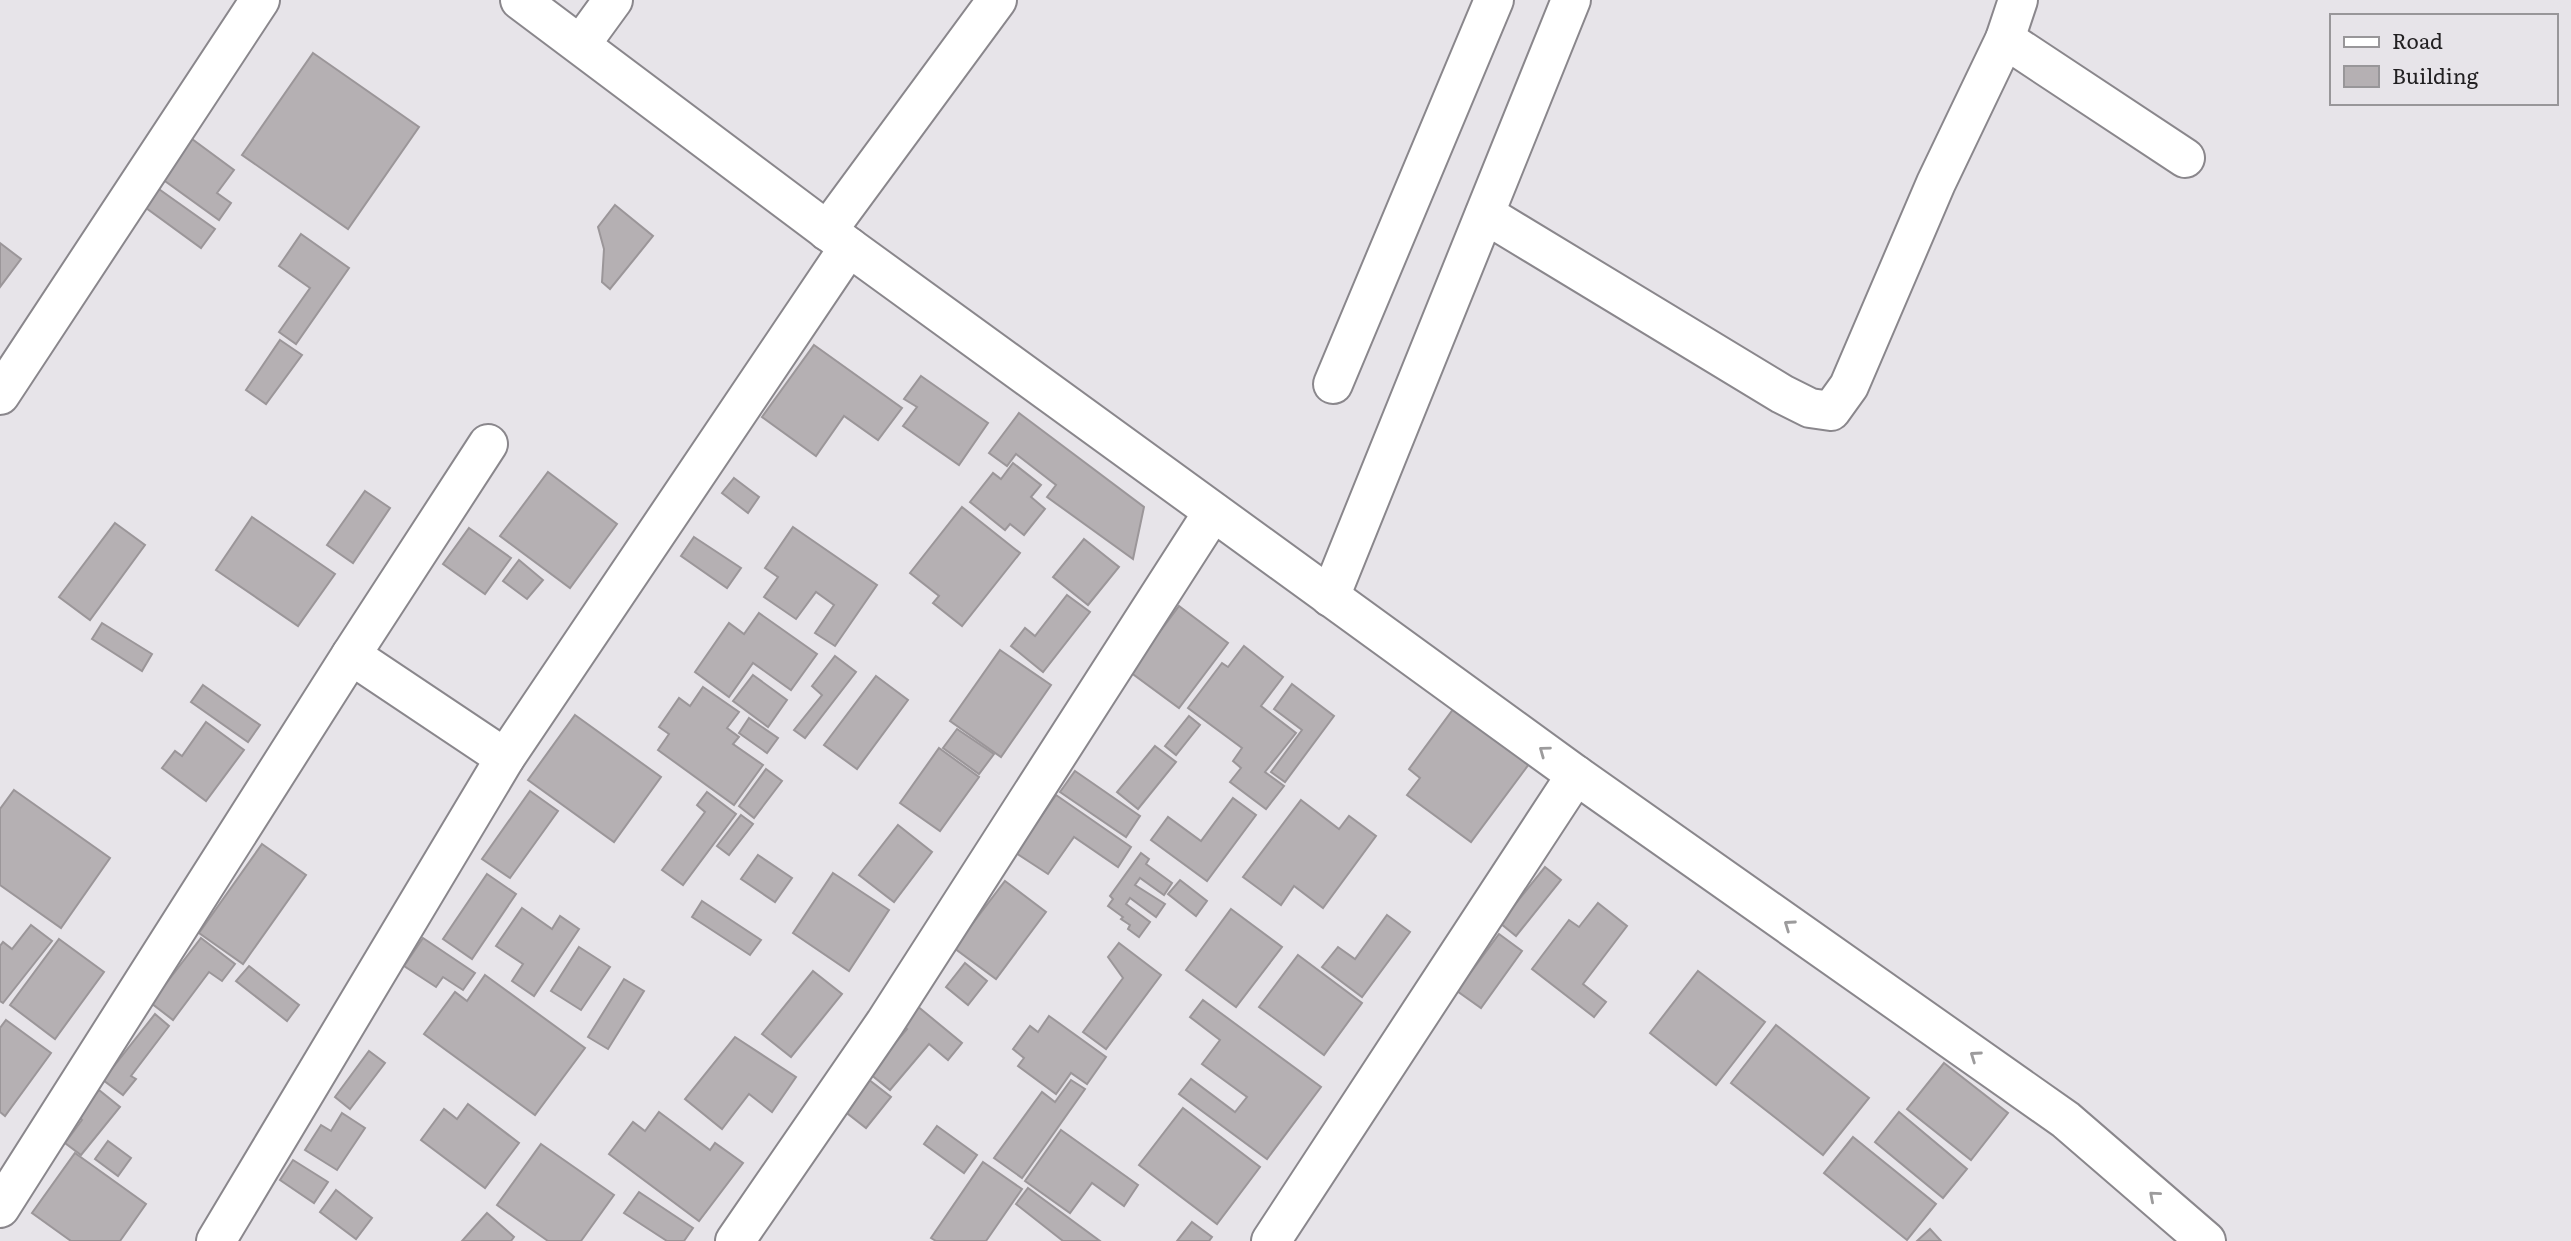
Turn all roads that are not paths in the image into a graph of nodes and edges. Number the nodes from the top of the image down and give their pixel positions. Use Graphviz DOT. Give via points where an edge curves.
graph roads {
  1 [pos="260,0"];
  2 [pos="520,0"];
  3 [pos="613,0"];
  4 [pos="997,0"];
  5 [pos="1494,0"];
  6 [pos="1571,0"];
  7 [pos="2018,0"];
  8 [pos="2005,39"];
  9 [pos="581,44"];
  10 [pos="2185,158"];
  11 [pos="1485,214"];
  12 [pos="838,239"];
  13 [pos="1333,384"];
  14 [pos="0,395"];
  15 [pos="488,444"];
  16 [pos="1213,512"];
  17 [pos="1331,597"];
  18 [pos="351,655"];
  19 [pos="505,758"];
  20 [pos="1576,775"];
  21 [pos="0,1208"];
  22 [pos="216,1241"];
  23 [pos="735,1241"];
  24 [pos="1271,1241"];
  25 [pos="2206,1241"];
  1 -- 14 [label="street"];
  2 -- 9 [label="street"];
  3 -- 9 [label="street"];
  4 -- 12 [label="street"];
  5 -- 13 [label="street"];
  6 -- 11 [label="street"];
  7 -- 8 [label="street"];
  8 -- 10 [label="street"];
  8 -- 11 [label="street" via="1936,183 1849,386 1831,411 1810,408 1782,394"];
  9 -- 12 [label="street"];
  11 -- 17 [label="street"];
  12 -- 16 [label="street"];
  12 -- 19 [label="street"];
  15 -- 18 [label="street"];
  16 -- 17 [label="street"];
  16 -- 23 [label="street" via="886,1023"];
  20 -- 17 [label="street, one-way"];
  18 -- 19 [label="street"];
  18 -- 21 [label="street"];
  19 -- 22 [label="street"];
  20 -- 24 [label="street"];
  25 -- 20 [label="street, one-way" via="2066,1120"];
}
